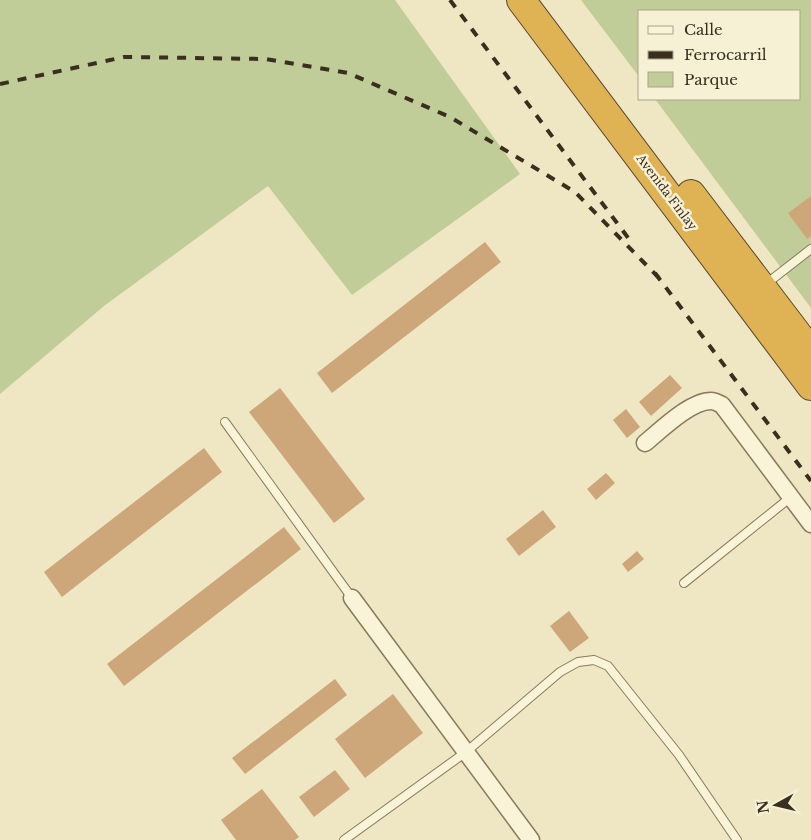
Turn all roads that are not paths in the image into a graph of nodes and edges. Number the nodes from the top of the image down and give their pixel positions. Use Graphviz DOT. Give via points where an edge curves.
graph roads {
  1 [pos="522,0"];
  2 [pos="545,0"];
  3 [pos="811,249"];
  4 [pos="754,293"];
  5 [pos="811,352"];
  6 [pos="811,386"];
  7 [pos="225,422"];
  8 [pos="645,443"];
  9 [pos="791,497"];
  10 [pos="811,524"];
  11 [pos="684,583"];
  12 [pos="352,598"];
  13 [pos="466,752"];
  14 [pos="344,840"];
  15 [pos="531,840"];
  16 [pos="736,840"];
  1 -- 4 [label="highway, Avenida Finlay"];
  2 -- 4 [label="highway, Avenida Finlay"];
  3 -- 4 [label="lane"];
  4 -- 5 [label="highway, Avenida Finlay"];
  4 -- 6 [label="highway, Avenida Finlay"];
  7 -- 12 [label="lane"];
  8 -- 9 [label="street" via="686,410 713,400 722,405"];
  9 -- 10 [label="street"];
  9 -- 11 [label="lane"];
  12 -- 13 [label="street"];
  13 -- 14 [label="lane"];
  13 -- 15 [label="street"];
  13 -- 16 [label="lane" via="560,672 578,662 594,660 608,666 679,755"];
}
